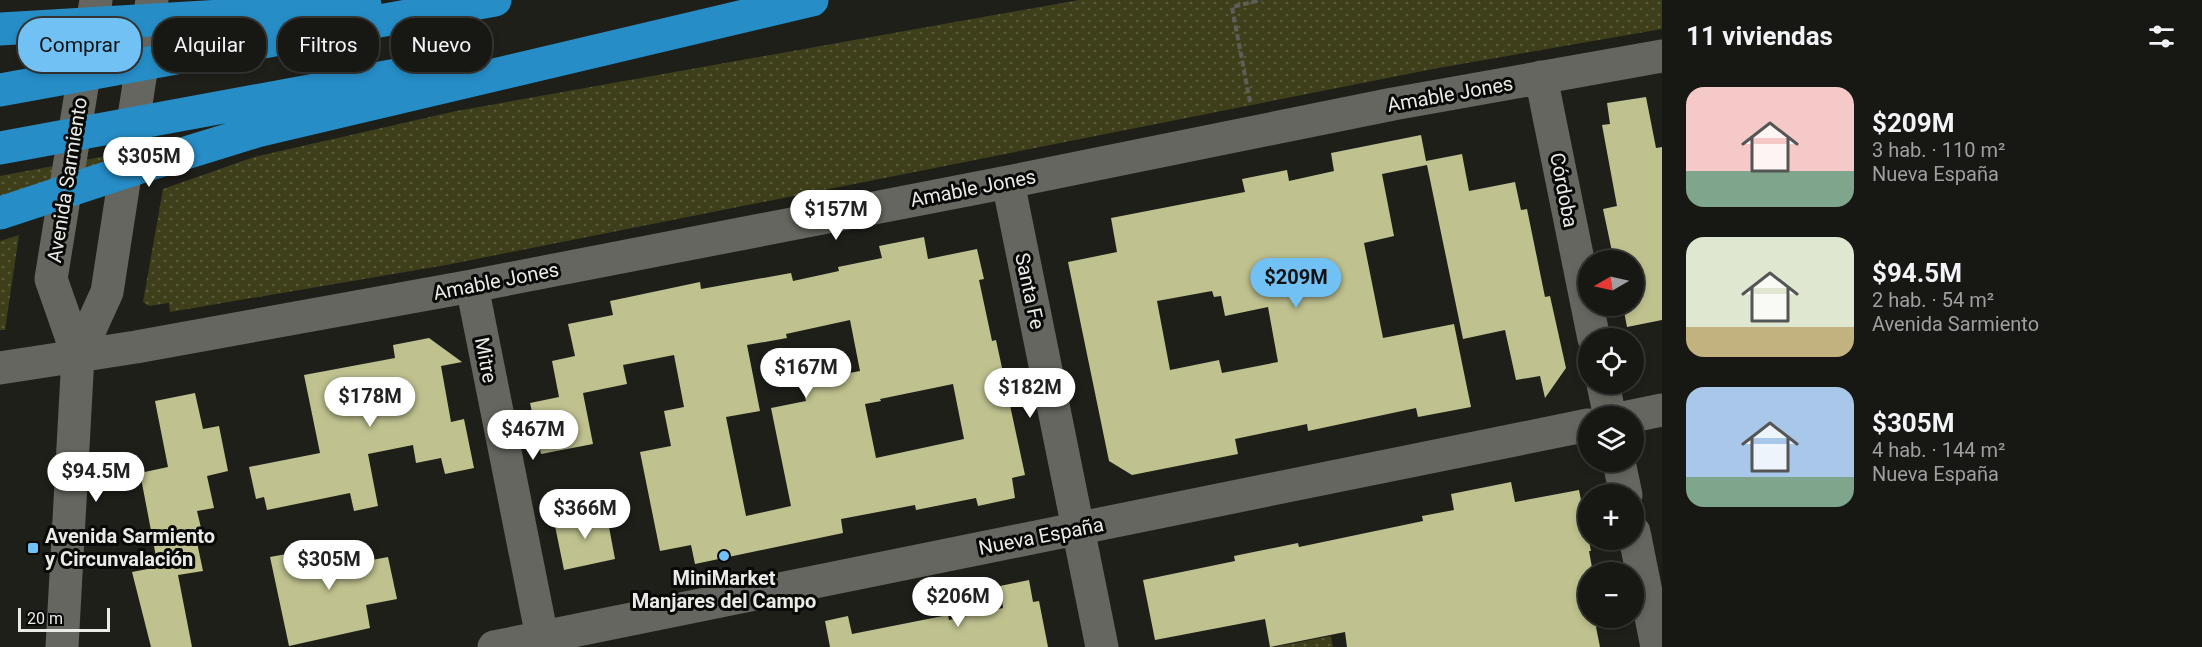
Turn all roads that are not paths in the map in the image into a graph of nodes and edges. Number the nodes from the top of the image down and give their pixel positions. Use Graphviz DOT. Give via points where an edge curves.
graph roads {
  1 [pos="96,0"];
  2 [pos="152,0"];
  3 [pos="415,0"];
  4 [pos="495,0"];
  5 [pos="811,0"];
  6 [pos="271,27"];
  7 [pos="0,29"];
  8 [pos="1662,56"];
  9 [pos="1541,77"];
  10 [pos="0,90"];
  11 [pos="259,116"];
  12 [pos="0,148"];
  13 [pos="1008,182"];
  14 [pos="0,213"];
  15 [pos="472,286"];
  16 [pos="1592,328"];
  17 [pos="78,356"];
  18 [pos="0,368"];
  19 [pos="1662,410"];
  20 [pos="1644,414"];
  21 [pos="1578,427"];
  22 [pos="1078,528"];
  23 [pos="1638,550"];
  24 [pos="543,642"];
  25 [pos="62,647"];
  26 [pos="494,647"];
  27 [pos="1102,647"];
  28 [pos="1657,647"];
  1 -- 17 [label="street, Avenida Sarmiento" via="51,279"];
  2 -- 17 [label="street, Avenida Sarmiento" via="107,292"];
  3 -- 6 [label="highway"];
  4 -- 6 [label="highway"];
  5 -- 11 [label="highway"];
  6 -- 7 [label="highway"];
  6 -- 10 [label="highway"];
  8 -- 9 [label="street, Amable Jones"];
  9 -- 13 [label="street, Amable Jones"];
  9 -- 16 [label="street, Córdoba"];
  11 -- 12 [label="highway"];
  11 -- 14 [label="highway" via="137,168"];
  13 -- 15 [label="street, Amable Jones"];
  13 -- 22 [label="street, Santa Fe"];
  15 -- 17 [label="street, Amable Jones"];
  15 -- 24 [label="street, Mitre"];
  17 -- 18 [label="street, Amable Jones"];
  17 -- 25 [label="street, Avenida Sarmiento"];
  19 -- 20 [label="street"];
  21 -- 22 [label="street, Nueva España"];
  22 -- 24 [label="street, Nueva España"];
  22 -- 27 [label="street, Santa Fe"];
  23 -- 28 [label="street"];
  24 -- 26 [label="street, Nueva España"];
}
